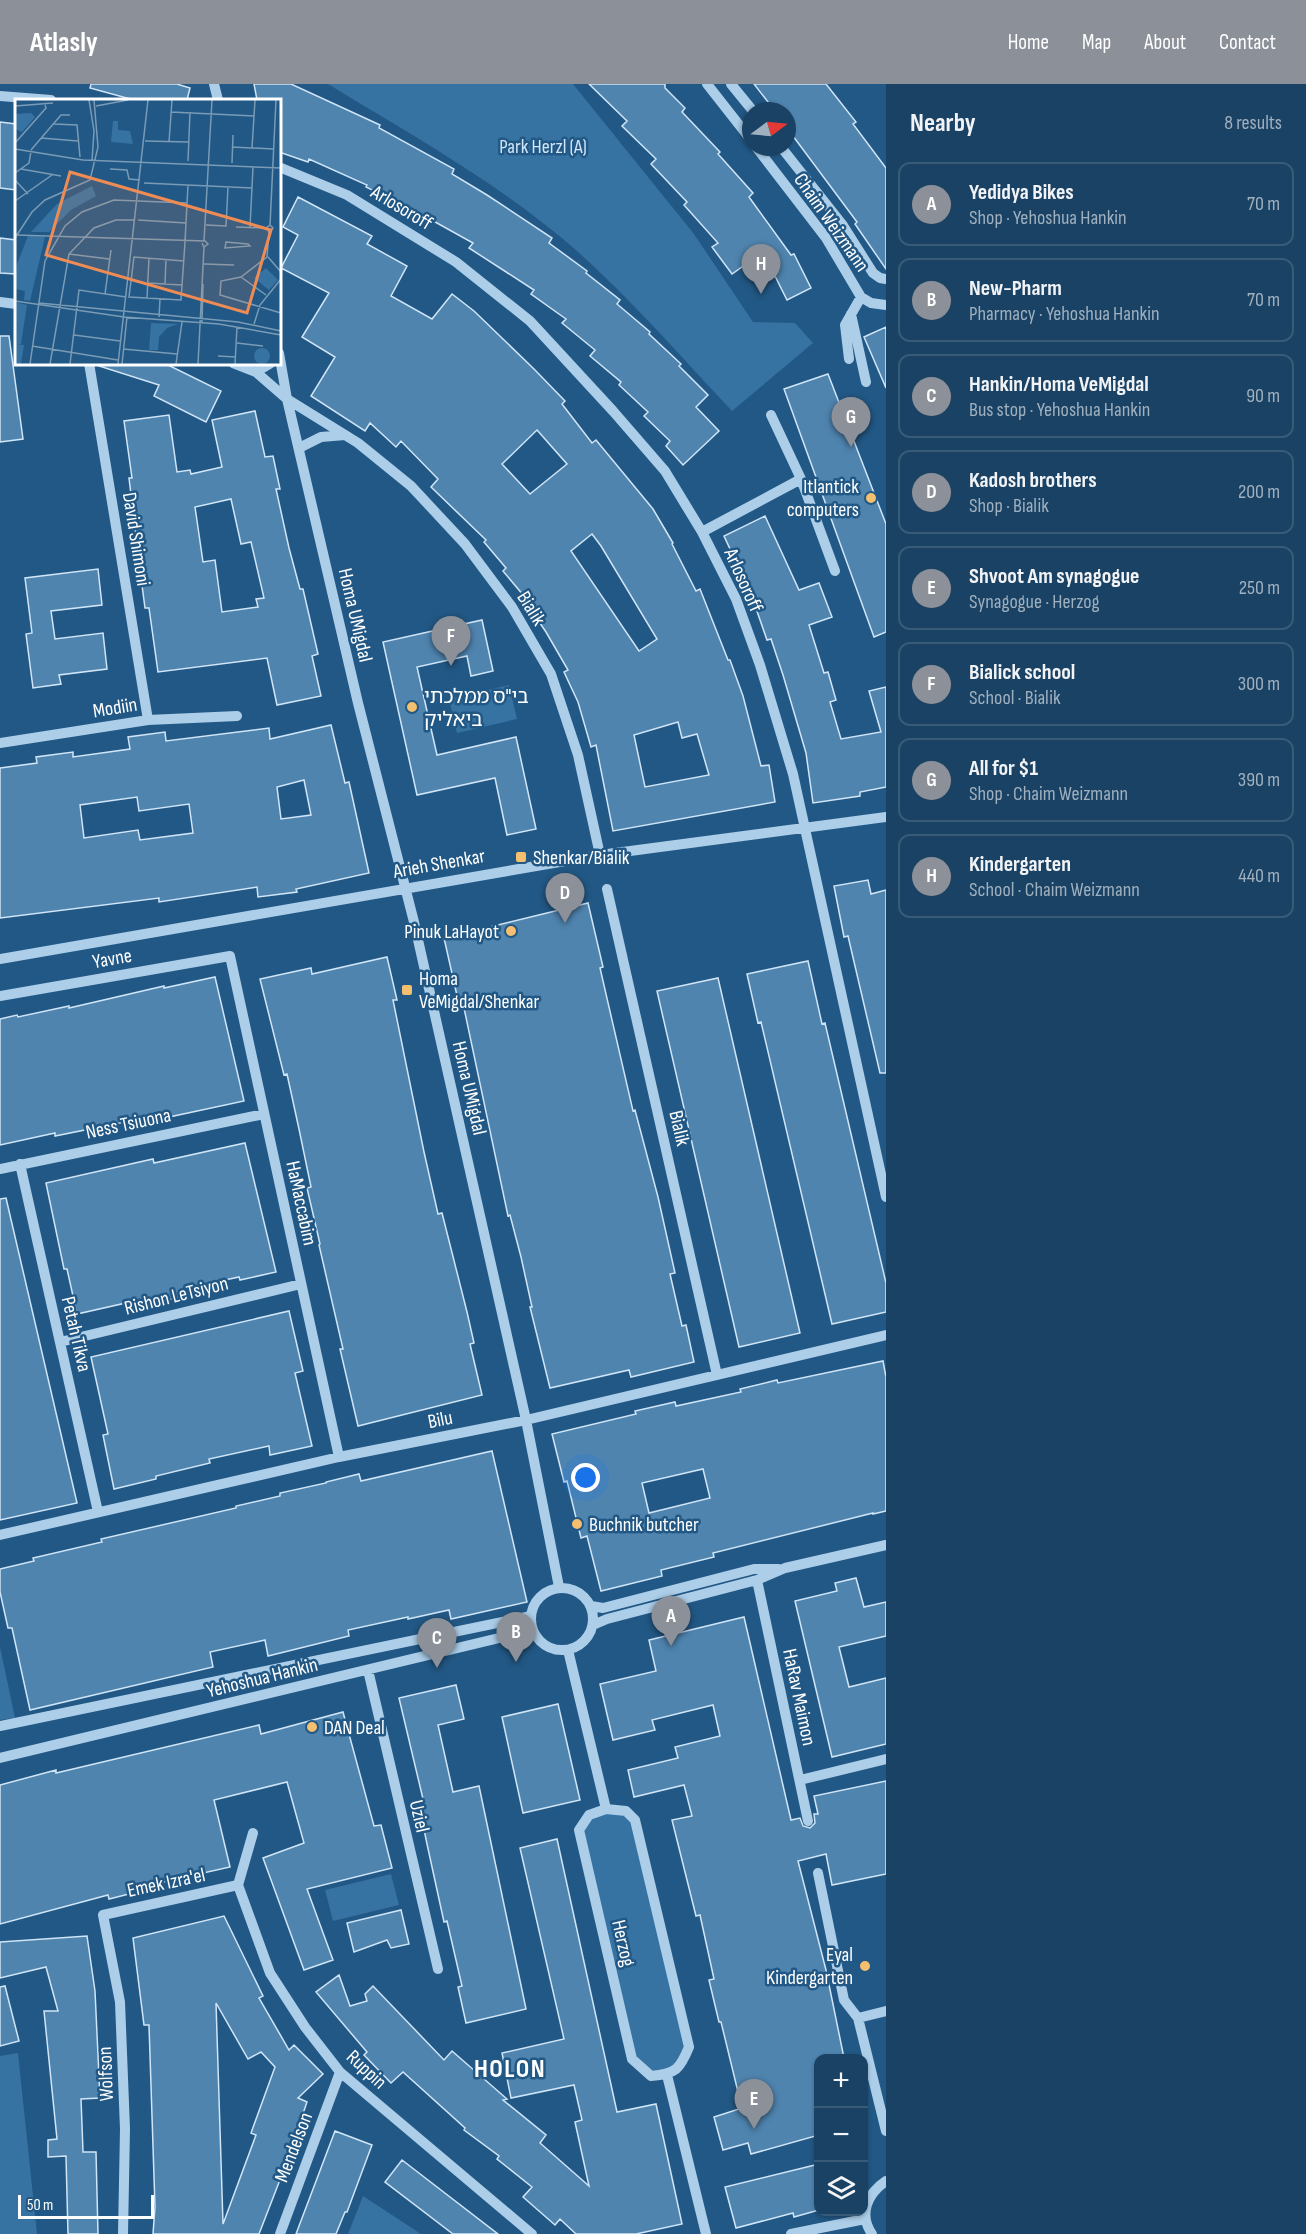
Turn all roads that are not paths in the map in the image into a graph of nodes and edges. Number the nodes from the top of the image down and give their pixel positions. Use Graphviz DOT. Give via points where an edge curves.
graph roads {
  1 [pos="214,84"];
  2 [pos="706,84"];
  3 [pos="731,84"];
  4 [pos="0,96"];
  5 [pos="38,99"];
  6 [pos="218,99"];
  7 [pos="746,102"];
  8 [pos="742,130"];
  9 [pos="763,156"];
  10 [pos="788,156"];
  11 [pos="280,167"];
  12 [pos="886,279"];
  13 [pos="861,297"];
  14 [pos="0,302"];
  15 [pos="15,304"];
  16 [pos="886,305"];
  17 [pos="851,314"];
  18 [pos="849,359"];
  19 [pos="89,364"];
  20 [pos="236,364"];
  21 [pos="268,364"];
  22 [pos="278,364"];
  23 [pos="256,372"];
  24 [pos="866,382"];
  25 [pos="287,399"];
  26 [pos="771,415"];
  27 [pos="345,435"];
  28 [pos="299,448"];
  29 [pos="801,478"];
  30 [pos="702,532"];
  31 [pos="835,571"];
  32 [pos="237,716"];
  33 [pos="148,720"];
  34 [pos="0,743"];
  35 [pos="886,817"];
  36 [pos="805,826"];
  37 [pos="600,855"];
  38 [pos="404,888"];
  39 [pos="607,889"];
  40 [pos="230,956"];
  41 [pos="0,959"];
  42 [pos="0,996"];
  43 [pos="264,1114"];
  44 [pos="20,1164"];
  45 [pos="0,1169"];
  46 [pos="886,1197"];
  47 [pos="301,1284"];
  48 [pos="886,1335"];
  49 [pos="60,1342"];
  50 [pos="717,1375"];
  51 [pos="526,1420"];
  52 [pos="339,1457"];
  53 [pos="98,1512"];
  54 [pos="0,1535"];
  55 [pos="886,1545"];
  56 [pos="785,1568"];
  57 [pos="757,1580"];
  58 [pos="559,1587"];
  59 [pos="591,1606"];
  60 [pos="531,1616"];
  61 [pos="593,1625"];
  62 [pos="532,1630"];
  63 [pos="568,1650"];
  64 [pos="368,1670"];
  65 [pos="0,1726"];
  66 [pos="0,1758"];
  67 [pos="886,1759"];
  68 [pos="800,1780"];
  69 [pos="606,1809"];
  70 [pos="808,1821"];
  71 [pos="253,1833"];
  72 [pos="818,1873"];
  73 [pos="238,1885"];
  74 [pos="103,1915"];
  75 [pos="438,1969"];
  76 [pos="886,2011"];
  77 [pos="858,2018"];
  78 [pos="340,2072"];
  79 [pos="667,2075"];
  80 [pos="886,2131"];
  81 [pos="886,2181"];
  82 [pos="865,2219"];
  83 [pos="123,2234"];
  84 [pos="280,2234"];
  85 [pos="532,2234"];
  86 [pos="705,2234"];
  87 [pos="791,2234"];
  88 [pos="872,2234"];
  1 -- 6 [label="street"];
  2 -- 8 [label="street"];
  3 -- 7 [label="street"];
  4 -- 5 [label="street"];
  9 -- 13 [label="street, Chaim Weizmann" via="826,238"];
  10 -- 12 [label="street, Chaim Weizmann" via="842,224 873,273"];
  11 -- 30 [label="street, Arlosoroff" via="347,195 456,262 530,321 665,471"];
  13 -- 16 [label="street, Chaim Weizmann"];
  13 -- 17 [label="street"];
  14 -- 15 [label="street"];
  17 -- 18 [label="street" via="845,326"];
  17 -- 24 [label="street"];
  19 -- 33 [label="street, David Shimoni"];
  20 -- 23 [label="street, Bialik"];
  21 -- 23 [label="street"];
  22 -- 25 [label="street, Homa UMigdal"];
  23 -- 25 [label="street, Bialik"];
  25 -- 27 [label="street, Bialik"];
  25 -- 28 [label="street, Homa UMigdal"];
  26 -- 29 [label="street"];
  27 -- 28 [label="street" via="321,437"];
  27 -- 37 [label="street, Bialik" via="411,486 465,544 512,607 551,674 578,755"];
  28 -- 38 [label="street, Homa UMigdal"];
  29 -- 30 [label="street"];
  29 -- 31 [label="street"];
  30 -- 36 [label="street, Arlosoroff" via="736,599 760,665"];
  32 -- 33 [label="street, Modiin"];
  33 -- 34 [label="street, Modiin"];
  35 -- 36 [label="street, Arieh Shenkar"];
  36 -- 37 [label="street, Arieh Shenkar"];
  36 -- 46 [label="street, Arlosoroff"];
  37 -- 38 [label="street, Arieh Shenkar"];
  38 -- 41 [label="street, Arieh Shenkar"];
  38 -- 51 [label="street, Homa UMigdal"];
  39 -- 50 [label="street, Bialik"];
  40 -- 42 [label="street, Yavne"];
  40 -- 43 [label="street, HaMaccabim"];
  43 -- 44 [label="street, Ness Tsiuona"];
  43 -- 47 [label="street, HaMaccabim"];
  44 -- 45 [label="street, Ness Tsiuona"];
  44 -- 49 [label="street, Petah Tikva"];
  47 -- 49 [label="street, Rishon LeTsiyon"];
  47 -- 52 [label="street, HaMaccabim"];
  48 -- 50 [label="street, Bilu"];
  49 -- 53 [label="street, Petah Tikva"];
  50 -- 51 [label="street, Bilu"];
  51 -- 52 [label="street, Bilu"];
  51 -- 58 [label="street, Homa UMigdal"];
  52 -- 53 [label="street, Bilu"];
  53 -- 54 [label="street, Bilu"];
  55 -- 56 [label="street"];
  56 -- 57 [label="street"];
  56 -- 59 [label="street" via="754,1569 603,1608"];
  57 -- 61 [label="street"];
  57 -- 68 [label="street, HaRav Maimon"];
  58 -- 59 [label="street" via="578,1592"];
  58 -- 60 [label="street" via="539,1597"];
  59 -- 61 [label="street"];
  60 -- 62 [label="street"];
  60 -- 65 [label="street, Yehoshua Hankin"];
  61 -- 63 [label="street" via="584,1641"];
  62 -- 63 [label="street" via="551,1648"];
  62 -- 64 [label="street, Yehoshua Hankin"];
  63 -- 69 [label="street"];
  64 -- 66 [label="street, Yehoshua Hankin"];
  64 -- 75 [label="street, Uziel"];
  67 -- 68 [label="street"];
  68 -- 70 [label="street, HaRav Maimon"];
  69 -- 79 [label="street, Herzog" via="627,1811 635,1820 689,2047 681,2066"];
  69 -- 79 [label="street, Herzog" via="589,1815 579,1830 632,2059 651,2076"];
  71 -- 73 [label="street"];
  72 -- 77 [label="street" via="844,2000"];
  73 -- 74 [label="street, Emek Izra'el"];
  73 -- 78 [label="street, Ruppin" via="270,1973"];
  74 -- 83 [label="street, Wolfson" via="120,2002 125,2129"];
  76 -- 77 [label="street"];
  77 -- 80 [label="street"];
  78 -- 84 [label="street, Mendelson"];
  78 -- 85 [label="street, Ruppin"];
  79 -- 86 [label="street"];
  81 -- 82 [label="street" via="869,2196"];
  82 -- 87 [label="street"];
  82 -- 88 [label="street"];
}
